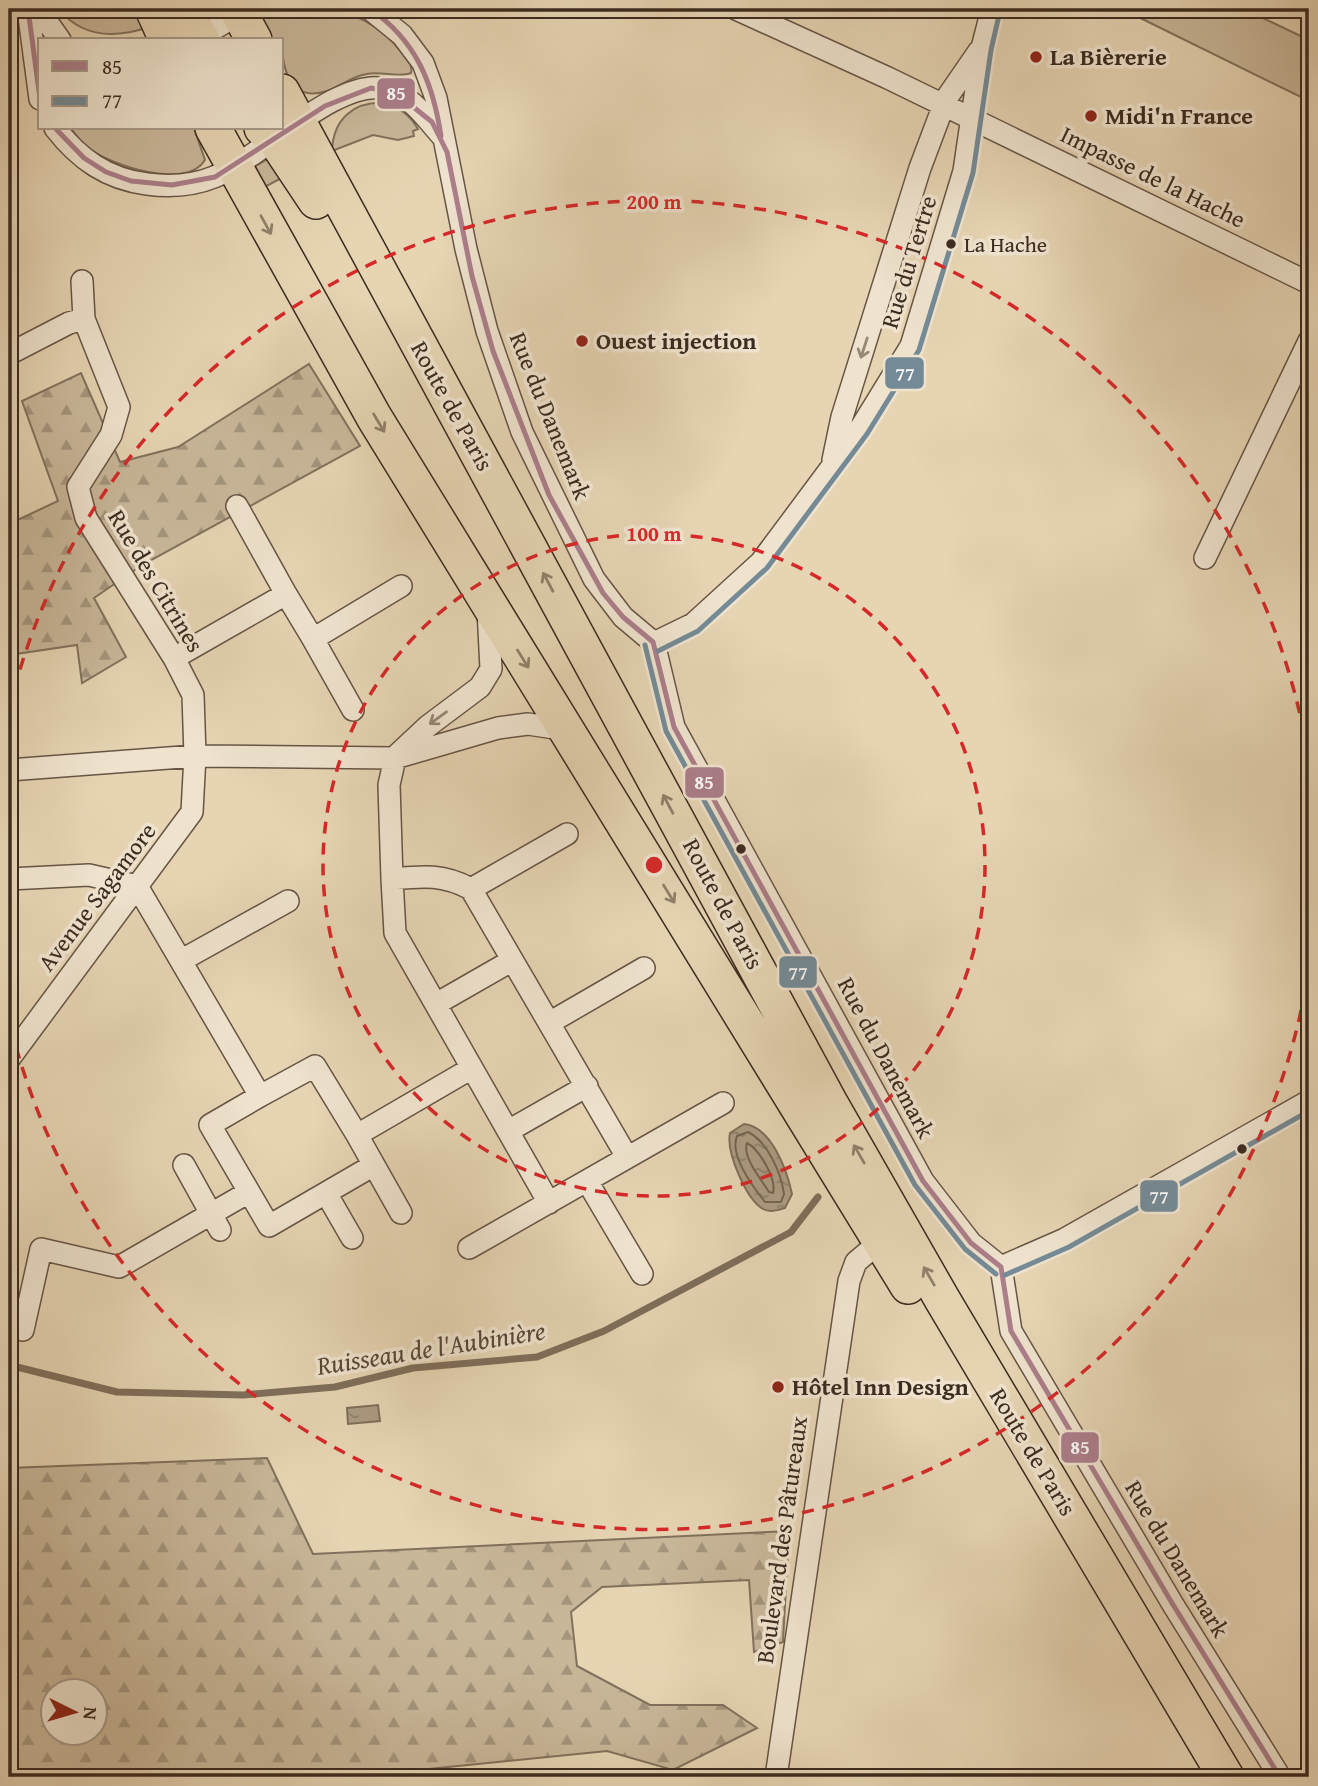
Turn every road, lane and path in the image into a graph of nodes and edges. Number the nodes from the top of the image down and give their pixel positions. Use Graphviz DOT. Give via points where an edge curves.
graph roads {
  1 [pos="28,9"];
  2 [pos="38,9"];
  3 [pos="153,9"];
  4 [pos="370,9"];
  5 [pos="736,9"];
  6 [pos="992,9"];
  7 [pos="245,18"];
  8 [pos="189,33"];
  9 [pos="59,38"];
  10 [pos="982,48"];
  11 [pos="38,84"];
  12 [pos="944,105"];
  13 [pos="284,117"];
  14 [pos="973,119"];
  15 [pos="284,124"];
  16 [pos="57,130"];
  17 [pos="214,130"];
  18 [pos="268,130"];
  19 [pos="442,136"];
  20 [pos="233,166"];
  21 [pos="82,281"];
  22 [pos="1309,283"];
  23 [pos="84,319"];
  24 [pos="1309,341"];
  25 [pos="9,354"];
  26 [pos="832,466"];
  27 [pos="237,506"];
  28 [pos="1205,558"];
  29 [pos="401,586"];
  30 [pos="286,594"];
  31 [pos="487,600"];
  32 [pos="313,639"];
  33 [pos="654,643"];
  34 [pos="174,658"];
  35 [pos="353,710"];
  36 [pos="568,730"];
  37 [pos="195,756"];
  38 [pos="395,758"];
  39 [pos="9,770"];
  40 [pos="567,834"];
  41 [pos="9,879"];
  42 [pos="393,879"];
  43 [pos="137,886"];
  44 [pos="471,889"];
  45 [pos="288,901"];
  46 [pos="182,960"];
  47 [pos="511,961"];
  48 [pos="644,968"];
  49 [pos="436,1004"];
  50 [pos="549,1023"];
  51 [pos="9,1059"];
  52 [pos="472,1068"];
  53 [pos="587,1086"];
  54 [pos="260,1097"];
  55 [pos="1309,1101"];
  56 [pos="723,1103"];
  57 [pos="510,1130"];
  58 [pos="357,1135"];
  59 [pos="627,1157"];
  60 [pos="184,1165"];
  61 [pos="374,1165"];
  62 [pos="587,1181"];
  63 [pos="249,1192"];
  64 [pos="326,1193"];
  65 [pos="549,1203"];
  66 [pos="401,1213"];
  67 [pos="216,1221"];
  68 [pos="352,1238"];
  69 [pos="881,1241"];
  70 [pos="469,1248"];
  71 [pos="1001,1267"];
  72 [pos="642,1274"];
  73 [pos="23,1330"];
  74 [pos="776,1777"];
  75 [pos="1200,1777"];
  76 [pos="1226,1777"];
  77 [pos="1280,1777"];
  1 -- 11 [label="street"];
  2 -- 9 [label="street"];
  3 -- 8 [label="main road"];
  4 -- 19 [label="street, Rue du Danemark" via="402,35 423,63 436,99"];
  5 -- 12 [label="street, Impasse de la Hache"];
  6 -- 10 [label="street, Rue du Tertre"];
  7 -- 8 [label="street"];
  10 -- 12 [label="street"];
  10 -- 14 [label="street, Rue du Tertre"];
  12 -- 14 [label="street, Impasse de la Hache"];
  12 -- 26 [label="street, one-way" via="842,417"];
  13 -- 19 [label="street, Rue du Danemark" via="349,94 384,88 412,102"];
  14 -- 22 [label="street, Impasse de la Hache"];
  14 -- 26 [label="street, Rue du Tertre" via="948,231 911,346"];
  76 -- 15 [label="main road, Route de Paris, one-way" via="831,1105 385,282"];
  16 -- 20 [label="street, Rue du Danemark" via="73,151 123,181 188,186"];
  17 -- 20 [label="main road, Route de Paris"];
  18 -- 20 [label="street, Rue du Danemark"];
  19 -- 33 [label="street, Rue du Danemark" via="487,331 522,432 594,579 623,617"];
  20 -- 31 [label="main road, Route de Paris, one-way" via="330,341"];
  21 -- 23 [label="street, Rue des Citrines"];
  23 -- 25 [label="street"];
  23 -- 34 [label="street, Rue des Citrines" via="119,407 111,435 78,487 86,518"];
  24 -- 28 [label="street"];
  26 -- 33 [label="street, Rue du Tertre" via="761,562 693,624"];
  27 -- 30 [label="street"];
  29 -- 32 [label="street"];
  30 -- 32 [label="street"];
  30 -- 34 [label="street"];
  31 -- 36 [label="main road, Route de Paris, one-way"];
  31 -- 38 [label="street, one-way" via="491,669 480,687"];
  32 -- 35 [label="street"];
  33 -- 71 [label="street, Rue du Danemark" via="674,727 923,1181 971,1243"];
  34 -- 37 [label="street, Rue des Citrines" via="193,695"];
  36 -- 38 [label="street" via="528,724 498,727"];
  36 -- 69 [label="main road, Route de Paris, one-way"];
  37 -- 38 [label="street"];
  37 -- 39 [label="street"];
  37 -- 43 [label="street, Avenue Sagamore" via="192,812"];
  38 -- 42 [label="street" via="388,785"];
  40 -- 44 [label="street"];
  41 -- 43 [label="street" via="89,875"];
  42 -- 44 [label="street" via="451,878"];
  42 -- 49 [label="street" via="395,933"];
  43 -- 46 [label="street"];
  43 -- 51 [label="street, Avenue Sagamore"];
  44 -- 47 [label="street"];
  45 -- 46 [label="street"];
  46 -- 54 [label="street"];
  47 -- 49 [label="street"];
  47 -- 50 [label="street"];
  48 -- 50 [label="street"];
  49 -- 52 [label="street"];
  50 -- 53 [label="street"];
  52 -- 57 [label="street"];
  52 -- 58 [label="street"];
  53 -- 57 [label="street"];
  53 -- 59 [label="street"];
  54 -- 58 [label="street" via="315,1066"];
  54 -- 63 [label="street" via="210,1125"];
  55 -- 71 [label="street" via="1065,1239"];
  56 -- 59 [label="street"];
  57 -- 65 [label="street"];
  58 -- 61 [label="street"];
  59 -- 62 [label="street"];
  60 -- 67 [label="street"];
  61 -- 64 [label="street"];
  61 -- 66 [label="street"];
  62 -- 65 [label="street"];
  62 -- 72 [label="street"];
  63 -- 64 [label="street" via="269,1227"];
  63 -- 67 [label="street"];
  64 -- 68 [label="street"];
  65 -- 70 [label="street"];
  67 -- 73 [label="street" via="118,1267 40,1249"];
  69 -- 74 [label="street, Boulevard des Pâtureaux" via="856,1262 849,1281"];
  69 -- 75 [label="main road, Route de Paris"];
  71 -- 77 [label="street, Rue du Danemark" via="1011,1331"];
}
